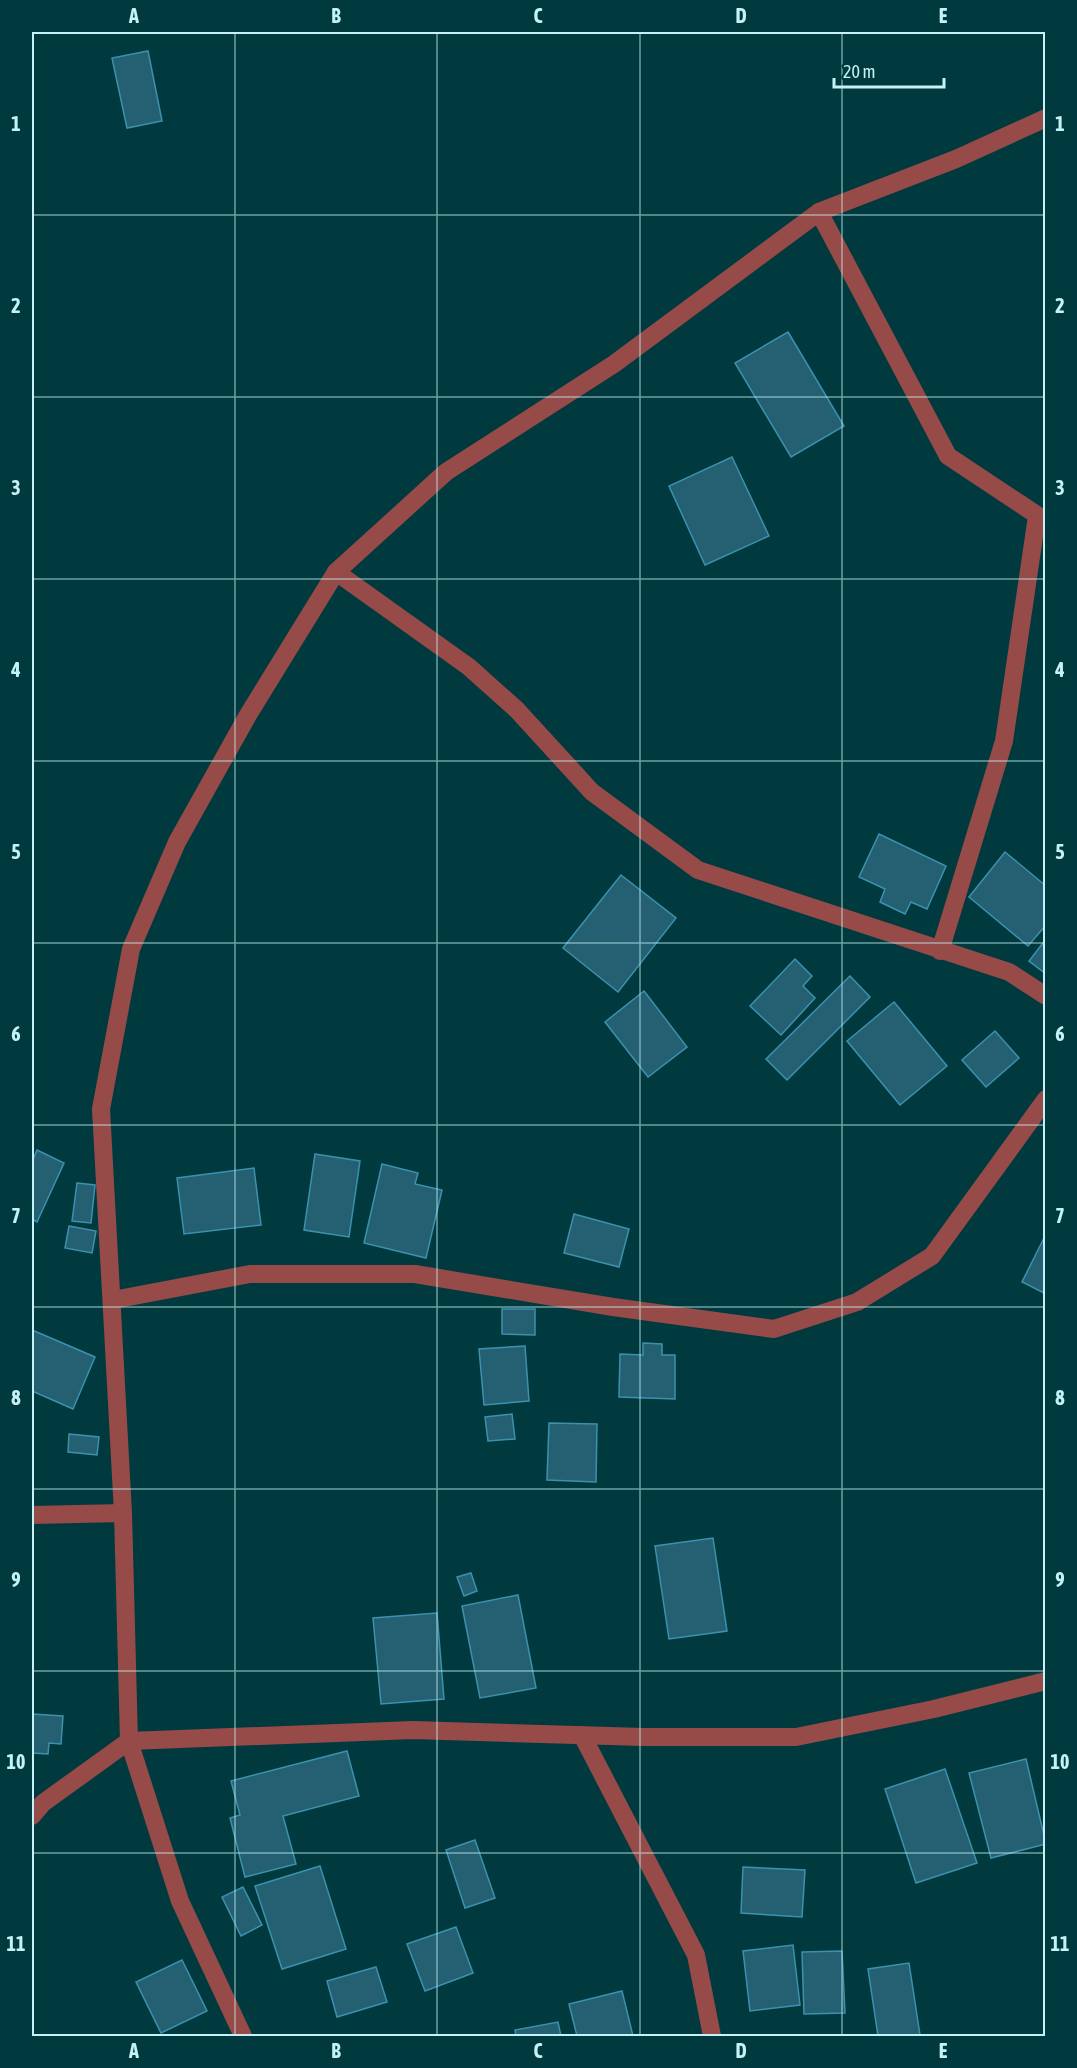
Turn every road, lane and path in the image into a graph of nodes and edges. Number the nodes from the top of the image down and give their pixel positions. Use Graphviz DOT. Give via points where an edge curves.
graph roads {
  1 [pos="1046,118"];
  2 [pos="819,212"];
  3 [pos="1041,519"];
  4 [pos="336,572"];
  5 [pos="940,951"];
  6 [pos="1046,996"];
  7 [pos="1046,1099"];
  8 [pos="113,1300"];
  9 [pos="123,1513"];
  10 [pos="32,1515"];
  11 [pos="1046,1681"];
  12 [pos="582,1735"];
  13 [pos="129,1741"];
  14 [pos="32,1816"];
  15 [pos="243,2037"];
  16 [pos="712,2037"];
  1 -- 2 [label="street" via="956,159"];
  2 -- 3 [label="street" via="948,456"];
  2 -- 4 [label="street" via="614,364 446,472"];
  3 -- 5 [label="street" via="1004,741"];
  4 -- 5 [label="street" via="469,666 517,710 592,792 698,870"];
  4 -- 8 [label="street" via="248,715 177,842 130,949 100,1109"];
  5 -- 6 [label="street" via="1009,972"];
  7 -- 8 [label="street" via="932,1256 857,1302 774,1329 415,1274 250,1274"];
  8 -- 9 [label="street"];
  9 -- 10 [label="street"];
  9 -- 13 [label="street"];
  11 -- 12 [label="street" via="796,1737"];
  12 -- 13 [label="street" via="413,1730"];
  12 -- 16 [label="street" via="696,1955"];
  13 -- 14 [label="street" via="43,1803"];
  13 -- 15 [label="street" via="180,1901"];
}
